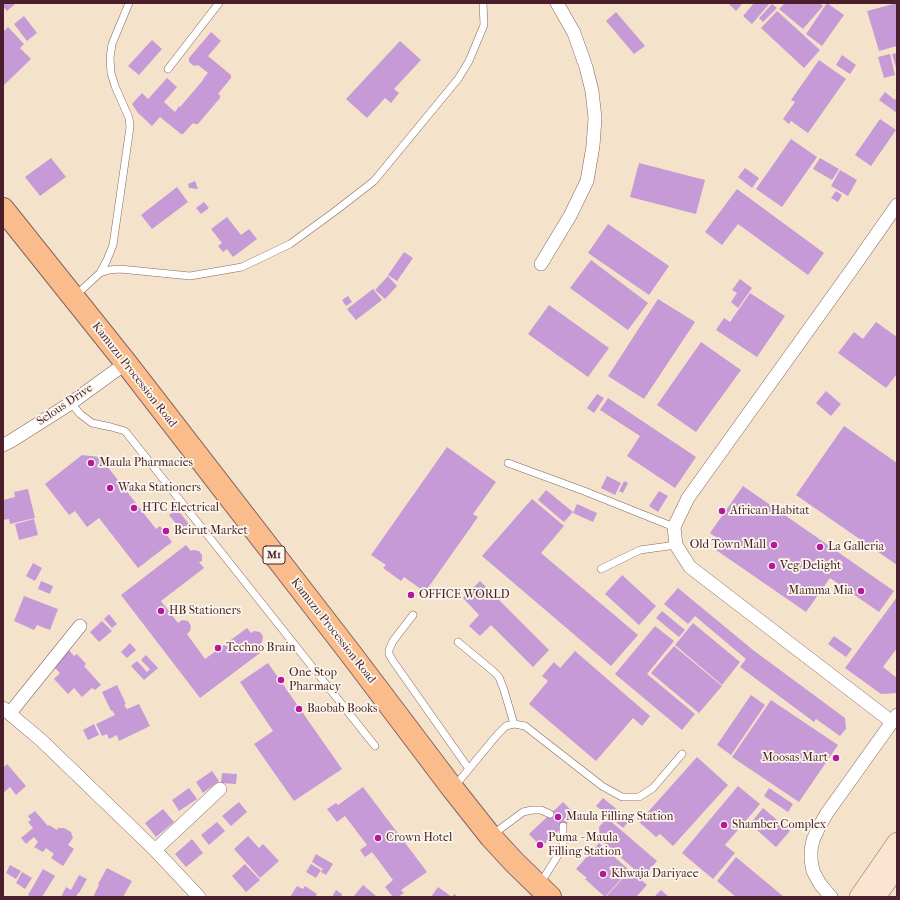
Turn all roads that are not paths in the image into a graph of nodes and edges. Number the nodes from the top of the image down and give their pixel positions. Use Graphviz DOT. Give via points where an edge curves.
graph roads {
  1 [pos="129,3"];
  2 [pos="219,3"];
  3 [pos="483,3"];
  4 [pos="556,3"];
  5 [pos="168,69"];
  6 [pos="897,205"];
  7 [pos="3,209"];
  8 [pos="540,264"];
  9 [pos="100,273"];
  10 [pos="73,298"];
  11 [pos="126,363"];
  12 [pos="71,403"];
  13 [pos="3,444"];
  14 [pos="508,464"];
  15 [pos="674,527"];
  16 [pos="676,545"];
  17 [pos="601,569"];
  18 [pos="413,615"];
  19 [pos="80,626"];
  20 [pos="458,642"];
  21 [pos="6,711"];
  22 [pos="895,718"];
  23 [pos="514,724"];
  24 [pos="376,746"];
  25 [pos="682,754"];
  26 [pos="469,769"];
  27 [pos="220,789"];
  28 [pos="453,789"];
  29 [pos="550,814"];
  30 [pos="563,826"];
  31 [pos="491,837"];
  32 [pos="897,842"];
  33 [pos="155,850"];
  34 [pos="897,867"];
  35 [pos="544,892"];
  36 [pos="867,896"];
  37 [pos="199,897"];
  38 [pos="831,897"];
  1 -- 9 [label="lane" via="112,44 110,58 111,73 129,118 130,127 113,245"];
  2 -- 5 [label="lane"];
  3 -- 9 [label="lane" via="484,25 469,61 458,79 374,181 290,244 242,267 190,276 120,269"];
  4 -- 8 [label="street" via="574,33 586,66 595,118 587,181 570,216"];
  6 -- 15 [label="street" via="688,498"];
  7 -- 10 [label="highway, Kamuzu Procession Road / M1"];
  9 -- 10 [label="lane"];
  10 -- 11 [label="highway, Kamuzu Procession Road / M1"];
  11 -- 12 [label="street, Selous Drive"];
  11 -- 28 [label="highway, Kamuzu Procession Road / M1"];
  12 -- 13 [label="street, Selous Drive"];
  12 -- 24 [label="lane" via="92,423 125,431"];
  14 -- 15 [label="lane" via="584,490"];
  15 -- 16 [label="street"];
  16 -- 17 [label="lane" via="640,550"];
  16 -- 22 [label="street" via="690,567"];
  18 -- 26 [label="lane" via="393,640 390,654"];
  19 -- 21 [label="street"];
  20 -- 23 [label="lane" via="499,678"];
  21 -- 33 [label="street" via="41,740"];
  22 -- 38 [label="street" via="827,813 813,840 810,860 813,871"];
  23 -- 25 [label="lane" via="525,726 602,786 622,797 639,797 653,788"];
  23 -- 26 [label="lane" via="506,726 497,735"];
  26 -- 28 [label="lane"];
  27 -- 33 [label="street"];
  28 -- 31 [label="highway, Kamuzu Procession Road / M1"];
  29 -- 31 [label="lane" via="541,810 523,812"];
  30 -- 35 [label="lane" via="563,847"];
  31 -- 35 [label="highway, Kamuzu Procession Road / M1"];
  32 -- 36 [label="main road"];
  33 -- 37 [label="street"];
  34 -- 36 [label="main road"];
}
